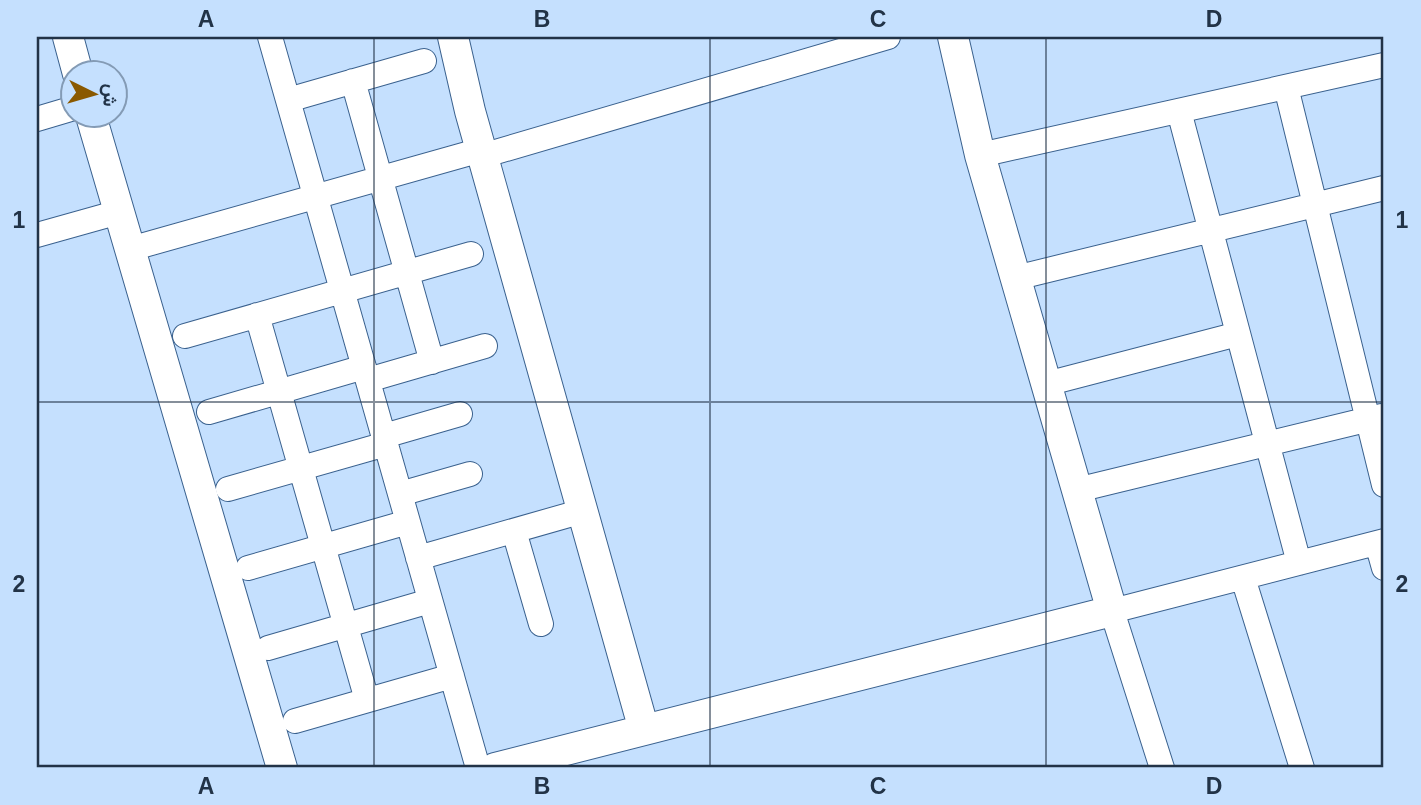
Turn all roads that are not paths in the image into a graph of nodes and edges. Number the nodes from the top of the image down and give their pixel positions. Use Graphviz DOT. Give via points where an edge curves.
graph roads {
  1 [pos="68,37"];
  2 [pos="270,37"];
  3 [pos="453,37"];
  4 [pos="888,37"];
  5 [pos="953,37"];
  6 [pos="74,60"];
  7 [pos="424,61"];
  8 [pos="1383,72"];
  9 [pos="353,81"];
  10 [pos="1286,87"];
  11 [pos="288,100"];
  12 [pos="1179,111"];
  13 [pos="60,112"];
  14 [pos="37,119"];
  15 [pos="95,130"];
  16 [pos="482,153"];
  17 [pos="979,155"];
  18 [pos="380,179"];
  19 [pos="1384,188"];
  20 [pos="316,197"];
  21 [pos="1315,205"];
  22 [pos="119,212"];
  23 [pos="1211,230"];
  24 [pos="37,235"];
  25 [pos="130,249"];
  26 [pos="471,254"];
  27 [pos="407,272"];
  28 [pos="1015,278"];
  29 [pos="342,291"];
  30 [pos="257,315"];
  31 [pos="1238,334"];
  32 [pos="186,336"];
  33 [pos="485,346"];
  34 [pos="432,362"];
  35 [pos="366,373"];
  36 [pos="1046,384"];
  37 [pos="279,391"];
  38 [pos="209,412"];
  39 [pos="460,414"];
  40 [pos="1376,417"];
  41 [pos="385,440"];
  42 [pos="1267,444"];
  43 [pos="301,469"];
  44 [pos="470,474"];
  45 [pos="1384,485"];
  46 [pos="228,489"];
  47 [pos="1077,490"];
  48 [pos="400,494"];
  49 [pos="583,511"];
  50 [pos="408,522"];
  51 [pos="514,531"];
  52 [pos="1380,542"];
  53 [pos="323,546"];
  54 [pos="418,558"];
  55 [pos="1299,563"];
  56 [pos="248,568"];
  57 [pos="1384,568"];
  58 [pos="1243,578"];
  59 [pos="430,601"];
  60 [pos="1112,611"];
  61 [pos="541,624"];
  62 [pos="345,625"];
  63 [pos="268,648"];
  64 [pos="452,676"];
  65 [pos="367,700"];
  66 [pos="295,721"];
  67 [pos="645,730"];
  68 [pos="282,768"];
  69 [pos="478,768"];
  70 [pos="495,768"];
  71 [pos="1162,768"];
  72 [pos="1302,768"];
  1 -- 6 [label="street"];
  2 -- 11 [label="street"];
  3 -- 16 [label="street"];
  4 -- 16 [label="street"];
  5 -- 17 [label="street"];
  7 -- 9 [label="street"];
  8 -- 10 [label="street"];
  9 -- 11 [label="street"];
  9 -- 18 [label="street"];
  10 -- 12 [label="street"];
  10 -- 21 [label="street"];
  11 -- 20 [label="street"];
  12 -- 17 [label="street"];
  12 -- 23 [label="street"];
  13 -- 14 [label="street"];
  15 -- 22 [label="street"];
  16 -- 18 [label="street"];
  16 -- 49 [label="street"];
  17 -- 28 [label="street"];
  18 -- 20 [label="street"];
  18 -- 27 [label="street"];
  19 -- 21 [label="street"];
  20 -- 25 [label="street"];
  20 -- 29 [label="street"];
  21 -- 23 [label="street"];
  21 -- 40 [label="street"];
  22 -- 24 [label="street"];
  22 -- 25 [label="street"];
  23 -- 28 [label="street"];
  23 -- 31 [label="street"];
  25 -- 68 [label="street"];
  26 -- 27 [label="street"];
  27 -- 29 [label="street"];
  27 -- 34 [label="street"];
  28 -- 36 [label="street"];
  29 -- 30 [label="street"];
  29 -- 35 [label="street"];
  30 -- 32 [label="street"];
  30 -- 37 [label="street"];
  31 -- 36 [label="street"];
  31 -- 42 [label="street"];
  33 -- 34 [label="street"];
  34 -- 35 [label="street"];
  35 -- 37 [label="street"];
  35 -- 41 [label="street"];
  36 -- 47 [label="street"];
  37 -- 38 [label="street"];
  37 -- 43 [label="street"];
  39 -- 41 [label="street"];
  40 -- 42 [label="street"];
  40 -- 45 [label="street"];
  41 -- 43 [label="street"];
  41 -- 48 [label="street"];
  42 -- 47 [label="street"];
  42 -- 55 [label="street"];
  43 -- 46 [label="street"];
  43 -- 53 [label="street"];
  44 -- 48 [label="street"];
  47 -- 60 [label="street"];
  48 -- 50 [label="street"];
  49 -- 51 [label="street"];
  49 -- 67 [label="street"];
  50 -- 53 [label="street"];
  50 -- 54 [label="street"];
  51 -- 54 [label="street"];
  51 -- 61 [label="street"];
  52 -- 55 [label="street"];
  52 -- 57 [label="street"];
  53 -- 56 [label="street"];
  53 -- 62 [label="street"];
  54 -- 59 [label="street"];
  55 -- 58 [label="street"];
  58 -- 60 [label="street"];
  58 -- 72 [label="street"];
  59 -- 62 [label="street"];
  59 -- 64 [label="street"];
  60 -- 67 [label="street"];
  60 -- 71 [label="street"];
  62 -- 63 [label="street"];
  62 -- 65 [label="street"];
  64 -- 65 [label="street"];
  64 -- 69 [label="street"];
  65 -- 66 [label="street"];
  67 -- 70 [label="street"];
}
